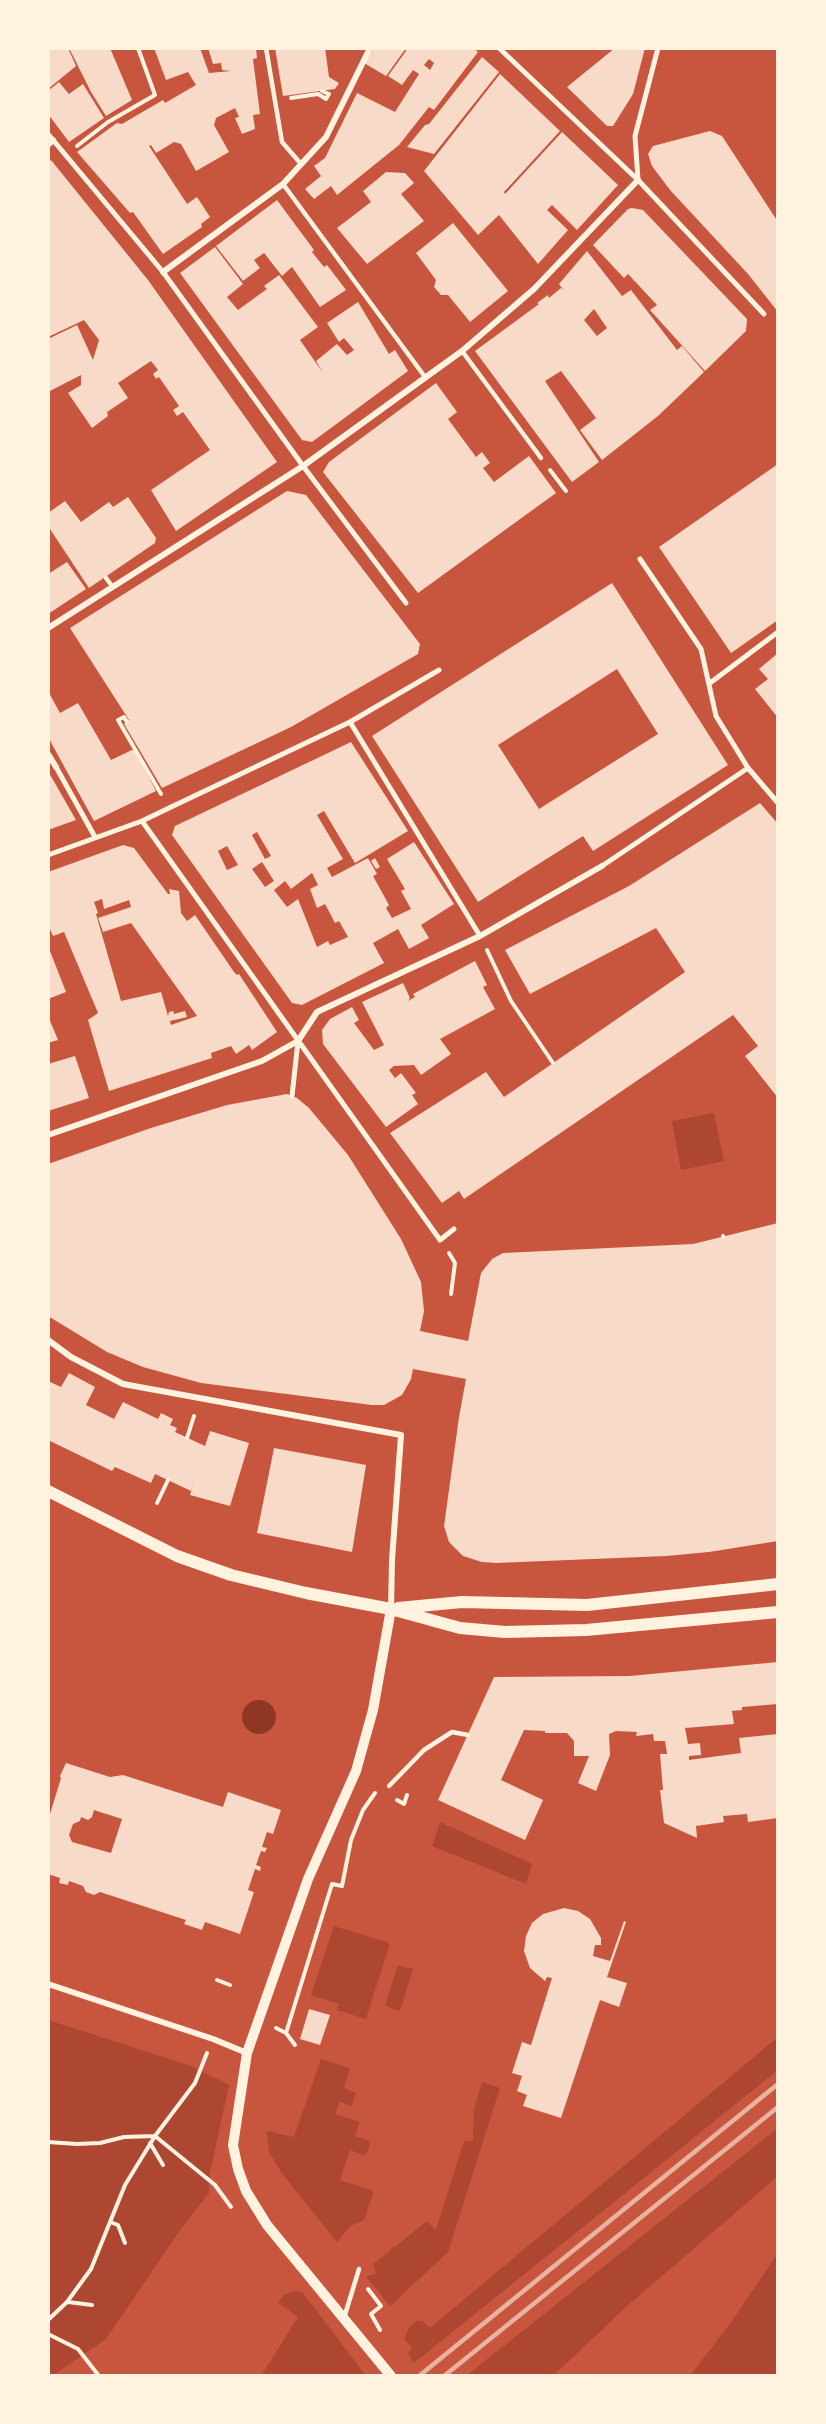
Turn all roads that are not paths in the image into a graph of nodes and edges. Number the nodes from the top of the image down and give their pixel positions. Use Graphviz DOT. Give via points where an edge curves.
graph roads {
  1 [pos="266,48"];
  2 [pos="370,48"];
  3 [pos="499,48"];
  4 [pos="658,48"];
  5 [pos="48,134"];
  6 [pos="51,142"];
  7 [pos="301,164"];
  8 [pos="638,180"];
  9 [pos="283,184"];
  10 [pos="163,272"];
  11 [pos="764,314"];
  12 [pos="462,351"];
  13 [pos="425,377"];
  14 [pos="541,458"];
  15 [pos="303,466"];
  16 [pos="640,559"];
  17 [pos="106,578"];
  18 [pos="112,586"];
  19 [pos="406,603"];
  20 [pos="48,628"];
  21 [pos="778,632"];
  22 [pos="439,670"];
  23 [pos="710,683"];
  24 [pos="350,723"];
  25 [pos="48,754"];
  26 [pos="56,767"];
  27 [pos="748,768"];
  28 [pos="778,803"];
  29 [pos="142,821"];
  30 [pos="95,837"];
  31 [pos="48,855"];
  32 [pos="602,866"];
  33 [pos="480,936"];
  34 [pos="298,1041"];
  35 [pos="292,1096"];
  36 [pos="48,1135"];
  37 [pos="454,1228"];
  38 [pos="48,1340"];
  39 [pos="48,1491"];
  40 [pos="778,1584"];
  41 [pos="391,1609"];
  42 [pos="778,1612"];
  43 [pos="468,1735"];
  44 [pos="388,1786"];
  45 [pos="48,1984"];
  46 [pos="247,2053"];
  47 [pos="359,2269"];
  48 [pos="344,2319"];
  49 [pos="391,2376"];
  1 -- 7 [label="lane" via="282,142"];
  2 -- 7 [label="street" via="326,137"];
  3 -- 8 [label="street"];
  4 -- 8 [label="street" via="635,136"];
  5 -- 6 [label="street"];
  6 -- 10 [label="street" via="66,154"];
  7 -- 9 [label="street"];
  8 -- 11 [label="street"];
  8 -- 12 [label="street" via="534,289"];
  9 -- 10 [label="street"];
  9 -- 13 [label="lane"];
  10 -- 15 [label="street"];
  12 -- 13 [label="street"];
  12 -- 14 [label="lane"];
  13 -- 15 [label="street"];
  15 -- 18 [label="street"];
  15 -- 19 [label="street"];
  16 -- 23 [label="street" via="701,649"];
  17 -- 18 [label="lane"];
  18 -- 20 [label="street"];
  21 -- 23 [label="street"];
  22 -- 24 [label="street"];
  23 -- 27 [label="street" via="716,716"];
  24 -- 29 [label="street"];
  24 -- 33 [label="street"];
  25 -- 26 [label="street"];
  26 -- 30 [label="street"];
  27 -- 28 [label="street"];
  27 -- 32 [label="street"];
  29 -- 30 [label="street"];
  29 -- 34 [label="street"];
  30 -- 31 [label="street"];
  32 -- 33 [label="street"];
  33 -- 34 [label="street" via="317,1012"];
  34 -- 35 [label="street"];
  34 -- 36 [label="street" via="262,1061"];
  34 -- 37 [label="street" via="440,1240"];
  38 -- 41 [label="street" via="71,1357 123,1384 401,1436"];
  39 -- 41 [label="main road" via="177,1556 231,1575"];
  40 -- 41 [label="main road" via="587,1605 462,1602"];
  41 -- 42 [label="main road" via="460,1628 505,1632 586,1630"];
  41 -- 46 [label="street" via="373,1710 356,1771 308,1880"];
  43 -- 44 [label="lane" via="452,1732 424,1750"];
  45 -- 46 [label="street"];
  46 -- 48 [label="street" via="233,2145 242,2180 267,2225"];
  47 -- 48 [label="lane"];
  48 -- 49 [label="street"];
}
